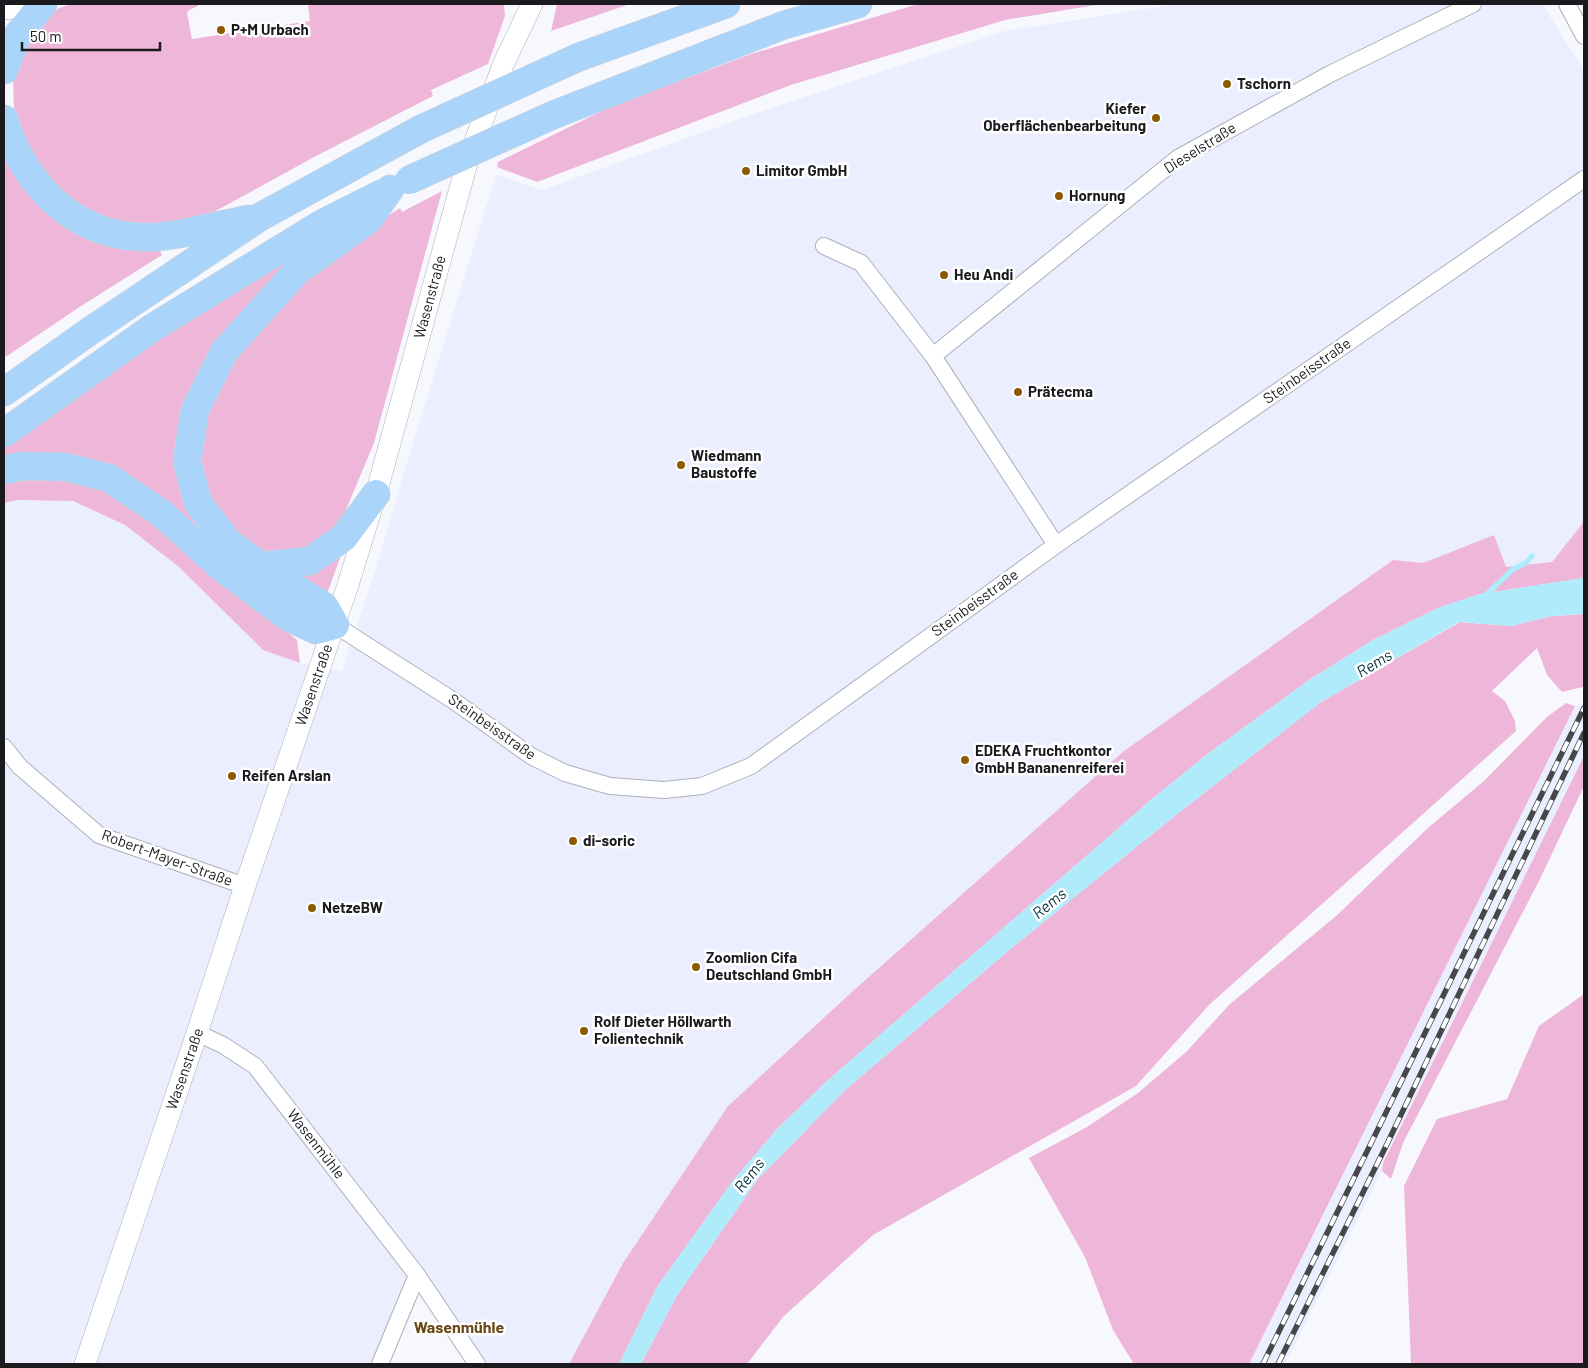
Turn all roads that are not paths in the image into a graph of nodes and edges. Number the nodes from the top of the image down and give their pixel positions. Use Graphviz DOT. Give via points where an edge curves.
graph roads {
  1 [pos="22,4"];
  2 [pos="43,4"];
  3 [pos="532,4"];
  4 [pos="726,4"];
  5 [pos="858,4"];
  6 [pos="1473,4"];
  7 [pos="1567,4"];
  8 [pos="4,9"];
  9 [pos="1584,36"];
  10 [pos="4,70"];
  11 [pos="4,119"];
  12 [pos="1584,179"];
  13 [pos="399,185"];
  14 [pos="260,217"];
  15 [pos="824,246"];
  16 [pos="933,356"];
  17 [pos="4,392"];
  18 [pos="4,433"];
  19 [pos="4,470"];
  20 [pos="376,494"];
  21 [pos="1056,545"];
  22 [pos="261,566"];
  23 [pos="335,625"];
  24 [pos="4,747"];
  25 [pos="245,886"];
  26 [pos="197,1033"];
  27 [pos="418,1275"];
  28 [pos="85,1364"];
  29 [pos="380,1364"];
  30 [pos="477,1364"];
  1 -- 8 [label="street"];
  2 -- 10 [label="highway" via="17,36"];
  3 -- 20 [label="street, Wasenstraße" via="503,65 467,164"];
  4 -- 14 [label="highway, bridge" via="579,57 421,129"];
  5 -- 13 [label="highway, bridge" via="784,25 553,115"];
  6 -- 16 [label="street, Dieselstraße" via="1330,74 1178,158"];
  7 -- 9 [label="street"];
  11 -- 14 [label="highway" via="11,141 35,181 65,211 100,230 140,238 176,235"];
  12 -- 21 [label="street, Steinbeisstraße"];
  13 -- 18 [label="highway" via="324,223 152,328"];
  13 -- 22 [label="highway" via="368,220 298,271 224,352 194,410 187,461 198,503 228,542"];
  14 -- 17 [label="highway"];
  15 -- 16 [label="street" via="860,264"];
  16 -- 21 [label="street"];
  19 -- 23 [label="highway" via="22,466 66,467 109,478 161,513 221,567 288,617 316,630"];
  20 -- 22 [label="highway" via="344,537 310,562"];
  20 -- 23 [label="street, Wasenstraße"];
  21 -- 23 [label="street, Steinbeisstraße" via="751,766 702,786 664,790 610,786 565,773 531,756 454,701"];
  22 -- 23 [label="highway" via="325,607"];
  23 -- 25 [label="street, Wasenstraße"];
  24 -- 25 [label="street, Robert-Mayer-Straße" via="20,767 99,835"];
  25 -- 26 [label="street, Wasenstraße"];
  26 -- 27 [label="street, Wasenmühle" via="255,1066"];
  26 -- 28 [label="street, Wasenstraße"];
  27 -- 29 [label="street"];
  27 -- 30 [label="street, Wasenmühle"];
}
